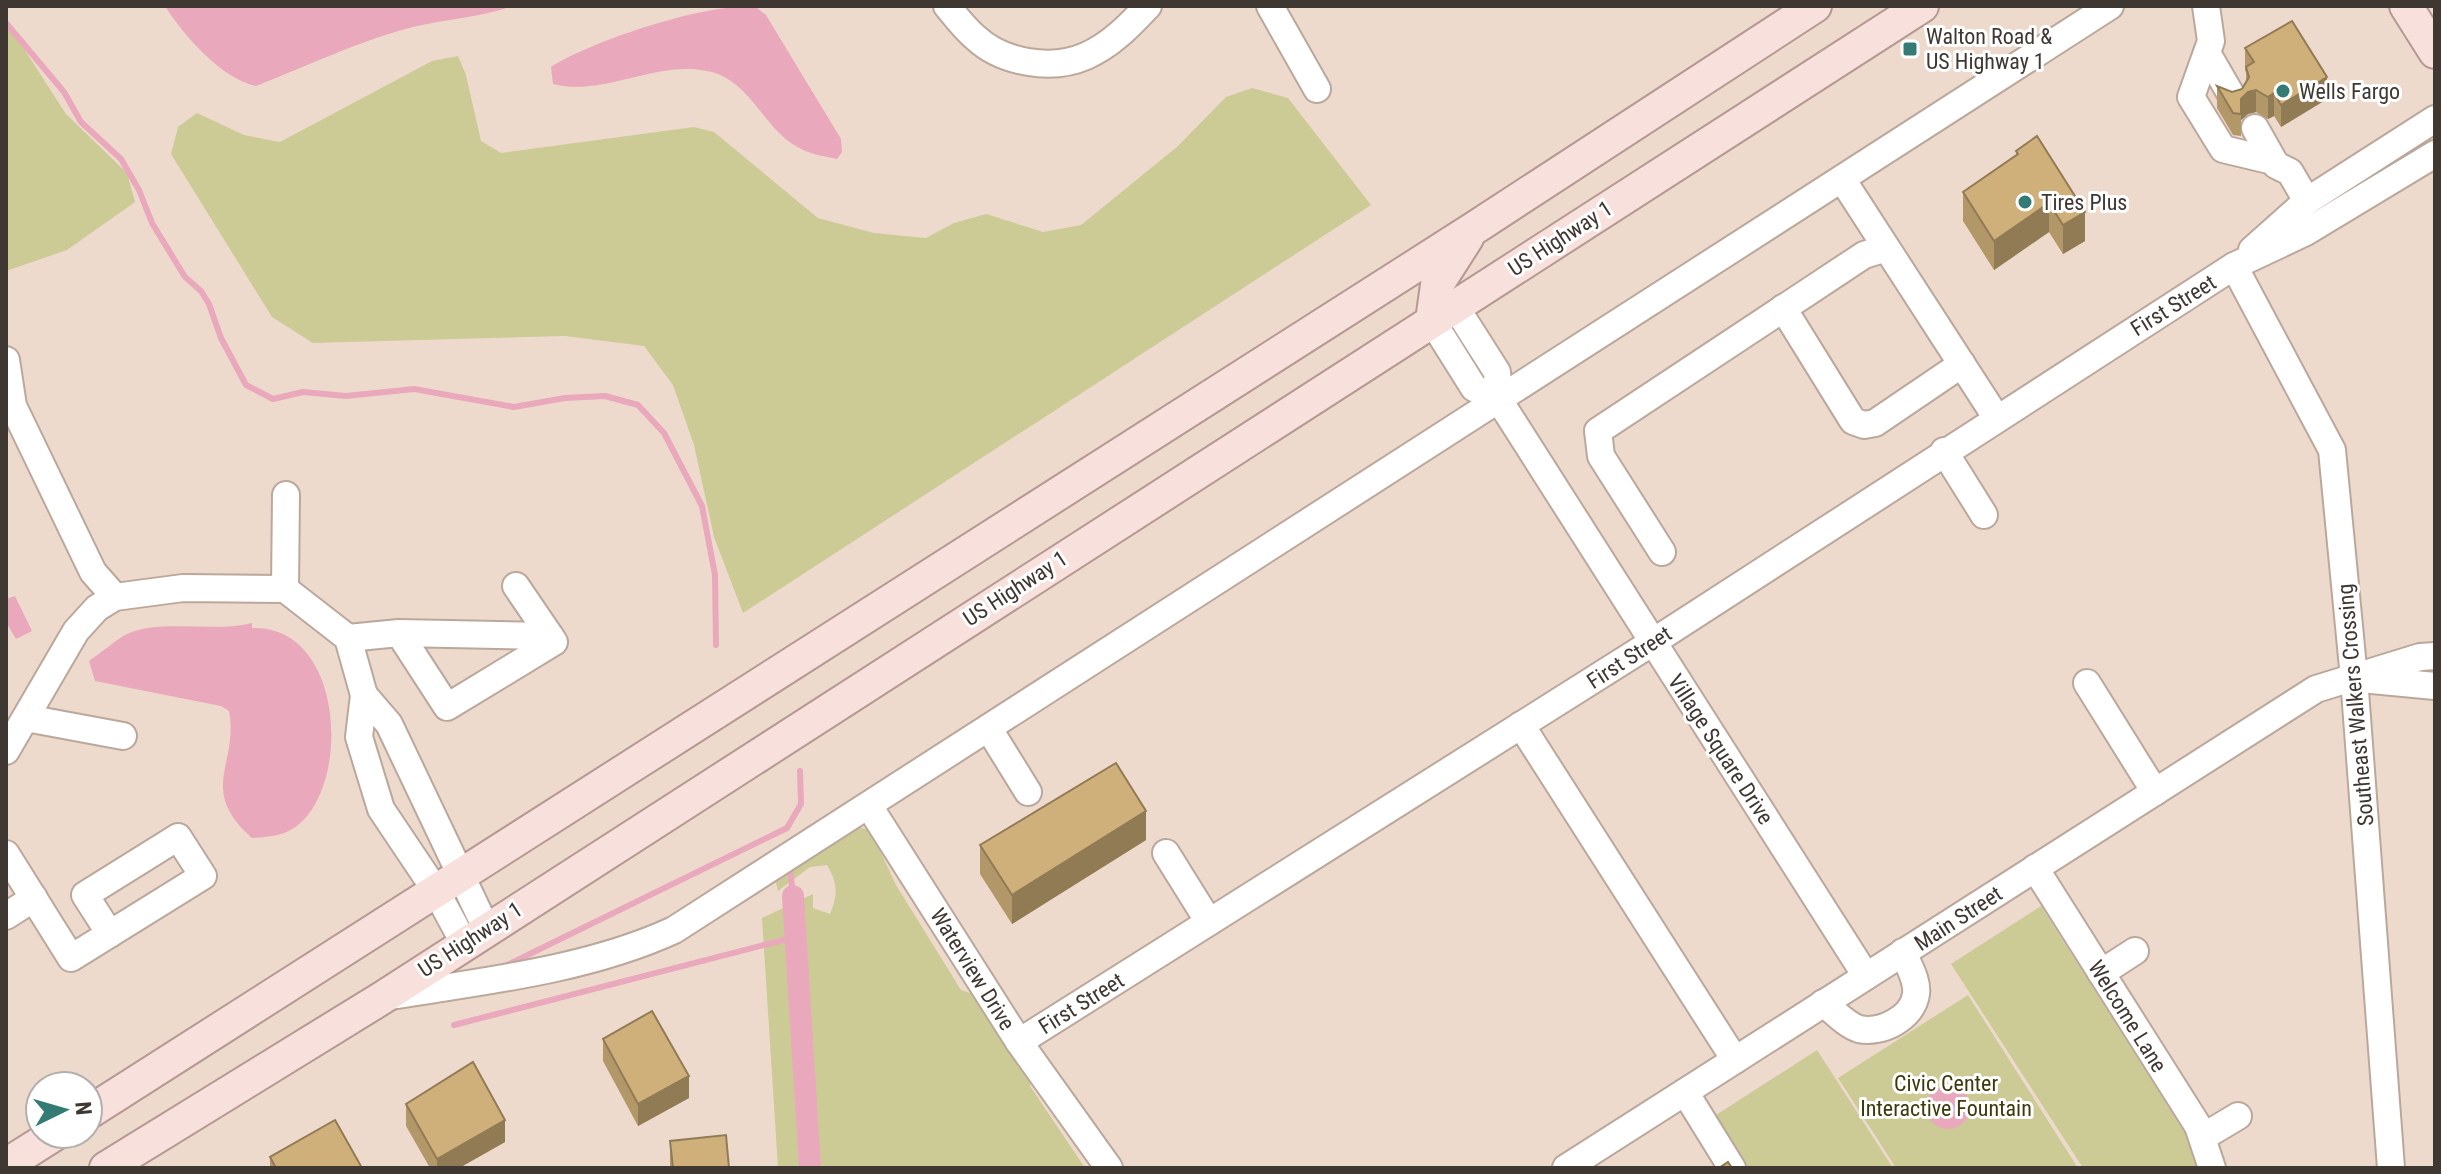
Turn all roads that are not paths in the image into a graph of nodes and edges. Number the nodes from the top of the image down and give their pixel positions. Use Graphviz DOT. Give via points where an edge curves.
graph roads {
  1 [pos="947,6"];
  2 [pos="1148,6"];
  3 [pos="1270,6"];
  4 [pos="1815,6"];
  5 [pos="1922,6"];
  6 [pos="2110,6"];
  7 [pos="2206,6"];
  8 [pos="2406,6"];
  9 [pos="2209,47"];
  10 [pos="2435,52"];
  11 [pos="1317,89"];
  12 [pos="2233,98"];
  13 [pos="2435,119"];
  14 [pos="2255,128"];
  15 [pos="2435,154"];
  16 [pos="2274,163"];
  17 [pos="1842,179"];
  18 [pos="2300,207"];
  19 [pos="1473,229"];
  20 [pos="1886,248"];
  21 [pos="2234,266"];
  22 [pos="1783,308"];
  23 [pos="1443,314"];
  24 [pos="6,360"];
  25 [pos="1962,364"];
  26 [pos="1499,400"];
  27 [pos="10,410"];
  28 [pos="1996,417"];
  29 [pos="1944,451"];
  30 [pos="286,495"];
  31 [pos="1984,515"];
  32 [pos="1662,552"];
  33 [pos="516,586"];
  34 [pos="285,589"];
  35 [pos="115,597"];
  36 [pos="399,633"];
  37 [pos="550,636"];
  38 [pos="348,638"];
  39 [pos="1653,642"];
  40 [pos="2435,656"];
  41 [pos="2354,678"];
  42 [pos="2087,683"];
  43 [pos="2435,686"];
  44 [pos="364,695"];
  45 [pos="26,718"];
  46 [pos="1521,725"];
  47 [pos="989,729"];
  48 [pos="123,736"];
  49 [pos="6,751"];
  50 [pos="1028,792"];
  51 [pos="2155,792"];
  52 [pos="869,806"];
  53 [pos="1166,853"];
  54 [pos="6,854"];
  55 [pos="2035,868"];
  56 [pos="448,884"];
  57 [pos="34,898"];
  58 [pos="6,916"];
  59 [pos="1209,922"];
  60 [pos="110,934"];
  61 [pos="475,936"];
  62 [pos="2135,951"];
  63 [pos="1903,952"];
  64 [pos="2101,973"];
  65 [pos="1866,976"];
  66 [pos="382,998"];
  67 [pos="1823,1003"];
  68 [pos="1019,1042"];
  69 [pos="1735,1060"];
  70 [pos="1685,1092"];
  71 [pos="104,1103"];
  72 [pos="2238,1116"];
  73 [pos="2203,1137"];
  74 [pos="30,1150"];
  75 [pos="6,1165"];
  76 [pos="106,1168"];
  77 [pos="1109,1168"];
  78 [pos="1566,1168"];
  79 [pos="1732,1168"];
  80 [pos="2212,1168"];
  81 [pos="2391,1168"];
  1 -- 2 [label="street" via="976,39 1004,57 1044,64 1085,57 1122,34"];
  3 -- 11 [label="street"];
  4 -- 19 [label="main road"];
  5 -- 23 [label="main road, US Highway 1"];
  6 -- 17 [label="street"];
  7 -- 9 [label="street"];
  8 -- 10 [label="main road"];
  9 -- 12 [label="street"];
  9 -- 16 [label="street" via="2191,97 2223,149"];
  13 -- 18 [label="street, First Street"];
  14 -- 16 [label="street"];
  15 -- 21 [label="street, First Street" via="2306,232"];
  16 -- 18 [label="street" via="2290,172"];
  17 -- 20 [label="street"];
  17 -- 26 [label="street"];
  18 -- 21 [label="street, First Street"];
  19 -- 23 [label="main road" via="1437,285"];
  19 -- 56 [label="main road"];
  20 -- 22 [label="street" via="1864,255"];
  20 -- 25 [label="street"];
  21 -- 28 [label="street, First Street"];
  21 -- 41 [label="street, Southeast Walkers Crossing" via="2332,450"];
  22 -- 25 [label="street" via="1853,421 1864,425 1875,423"];
  22 -- 32 [label="street" via="1598,431 1601,456"];
  23 -- 26 [label="street, Village Square Drive" via="1474,388"];
  23 -- 61 [label="main road, US Highway 1"];
  24 -- 27 [label="street"];
  25 -- 28 [label="street"];
  26 -- 39 [label="street, Village Square Drive"];
  26 -- 47 [label="street"];
  27 -- 35 [label="street" via="93,572"];
  28 -- 29 [label="street, First Street"];
  29 -- 31 [label="street"];
  29 -- 39 [label="street, First Street"];
  30 -- 34 [label="street"];
  33 -- 37 [label="street"];
  34 -- 35 [label="street" via="183,588"];
  34 -- 38 [label="street"];
  35 -- 45 [label="street" via="76,631"];
  36 -- 37 [label="street"];
  36 -- 37 [label="street" via="447,707 554,642"];
  36 -- 38 [label="street"];
  38 -- 44 [label="street"];
  39 -- 46 [label="street, First Street"];
  39 -- 65 [label="street, Village Square Drive"];
  40 -- 41 [label="street, Main Street"];
  41 -- 43 [label="street, Main Street"];
  41 -- 51 [label="street, Main Street" via="2316,689"];
  41 -- 81 [label="street, Southeast Walkers Crossing"];
  42 -- 51 [label="street"];
  44 -- 56 [label="street" via="389,724"];
  44 -- 56 [label="street" via="359,737 381,809"];
  45 -- 48 [label="street"];
  45 -- 49 [label="street"];
  46 -- 59 [label="street, First Street"];
  46 -- 69 [label="street"];
  47 -- 50 [label="street"];
  47 -- 52 [label="street"];
  51 -- 55 [label="street, Main Street"];
  52 -- 66 [label="street" via="674,930 643,944 515,975"];
  52 -- 68 [label="street, Waterview Drive"];
  53 -- 59 [label="street"];
  54 -- 57 [label="street"];
  55 -- 63 [label="street, Main Street"];
  55 -- 64 [label="street, Welcome Lane"];
  56 -- 61 [label="street"];
  56 -- 71 [label="main road"];
  57 -- 58 [label="street"];
  57 -- 60 [label="street" via="71,958"];
  59 -- 68 [label="street, First Street"];
  61 -- 66 [label="main road, US Highway 1"];
  62 -- 64 [label="street"];
  63 -- 65 [label="street, Main Street"];
  63 -- 67 [label="street" via="1917,992 1913,1007 1898,1021 1861,1029"];
  64 -- 73 [label="street, Welcome Lane"];
  65 -- 67 [label="street, Main Street"];
  66 -- 76 [label="main road, US Highway 1"];
  67 -- 69 [label="street, Main Street"];
  68 -- 77 [label="street, Waterview Drive"];
  69 -- 70 [label="street, Main Street"];
  70 -- 78 [label="street, Main Street"];
  70 -- 79 [label="street"];
  72 -- 73 [label="street"];
  73 -- 80 [label="street, Welcome Lane"];
  74 -- 75 [label="main road"];
}
